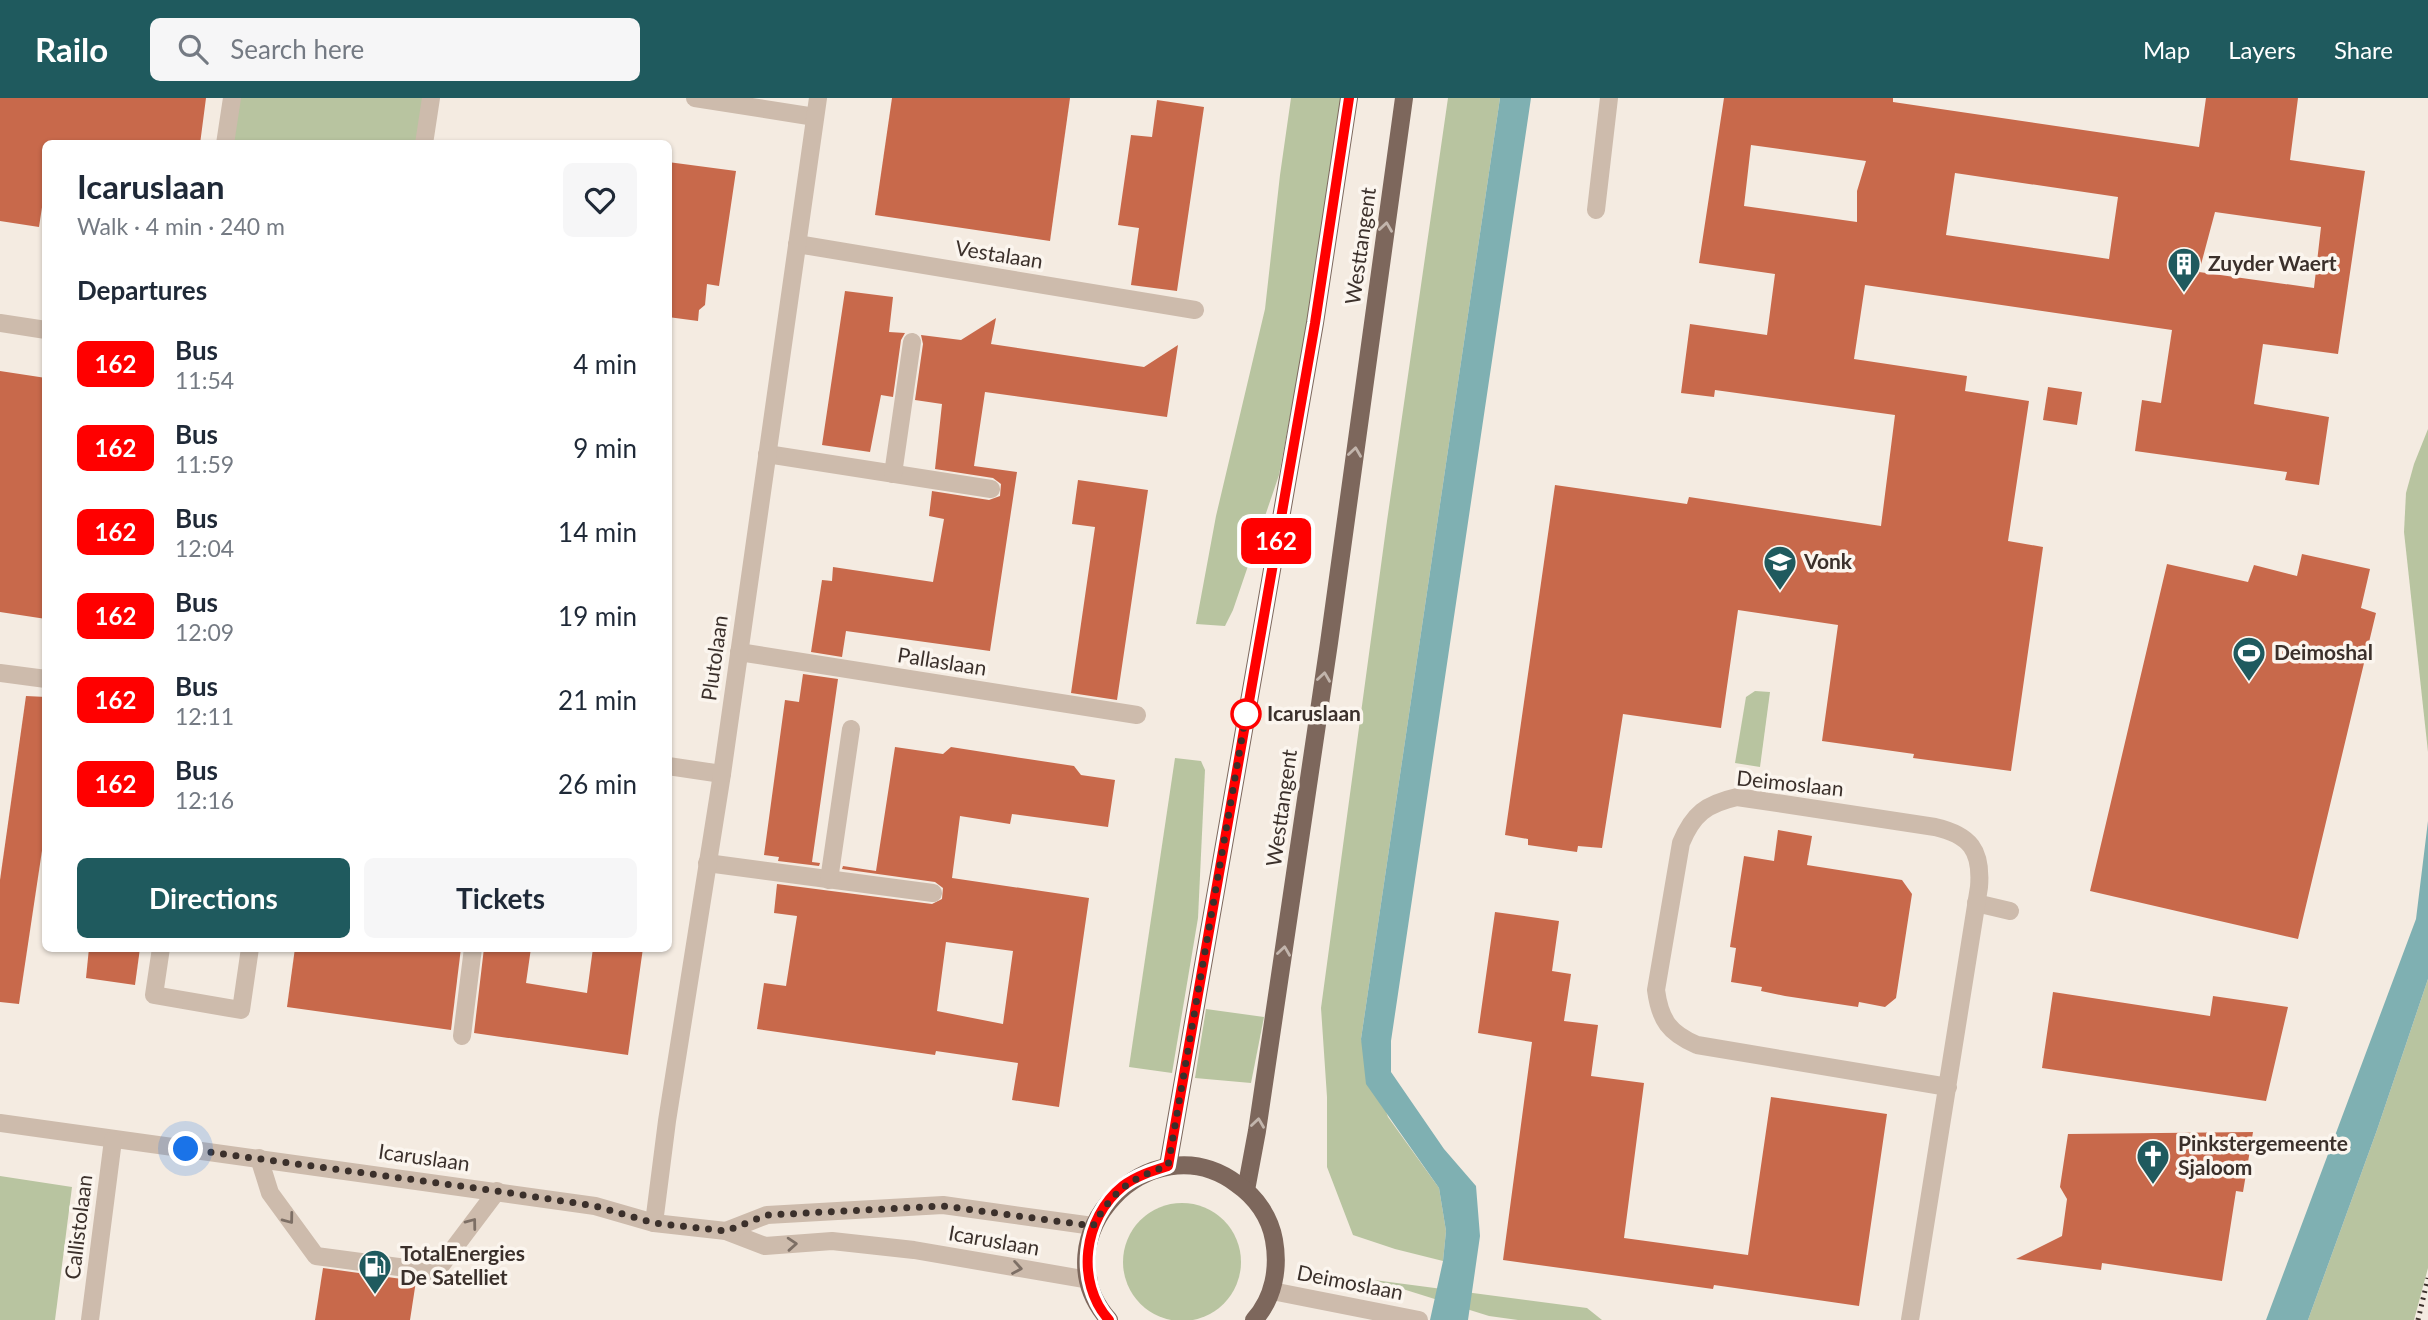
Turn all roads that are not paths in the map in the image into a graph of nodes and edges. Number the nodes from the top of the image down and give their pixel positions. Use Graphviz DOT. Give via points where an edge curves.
graph roads {
  1 [pos="232,98"];
  2 [pos="431,98"];
  3 [pos="695,98"];
  4 [pos="818,98"];
  5 [pos="1349,98"];
  6 [pos="1404,98"];
  7 [pos="1609,98"];
  8 [pos="815,117"];
  9 [pos="226,140"];
  10 [pos="425,140"];
  11 [pos="1595,210"];
  12 [pos="797,244"];
  13 [pos="1195,310"];
  14 [pos="0,323"];
  15 [pos="42,329"];
  16 [pos="912,342"];
  17 [pos="767,454"];
  18 [pos="893,474"];
  19 [pos="991,489"];
  20 [pos="739,652"];
  21 [pos="0,673"];
  22 [pos="42,678"];
  23 [pos="1137,715"];
  24 [pos="851,729"];
  25 [pos="672,767"];
  26 [pos="722,774"];
  27 [pos="708,863"];
  28 [pos="829,880"];
  29 [pos="933,893"];
  30 [pos="1976,903"];
  31 [pos="2010,911"];
  32 [pos="160,952"];
  33 [pos="249,952"];
  34 [pos="472,952"];
  35 [pos="462,1036"];
  36 [pos="1948,1087"];
  37 [pos="0,1123"];
  38 [pos="113,1140"];
  39 [pos="259,1158"];
  40 [pos="1168,1166"];
  41 [pos="1246,1190"];
  42 [pos="497,1191"];
  43 [pos="654,1223"];
  44 [pos="1093,1226"];
  45 [pos="726,1231"];
  46 [pos="1089,1280"];
  47 [pos="1272,1291"];
  48 [pos="90,1320"];
  49 [pos="1109,1320"];
  50 [pos="1254,1320"];
  51 [pos="1419,1320"];
  52 [pos="1910,1320"];
  1 -- 9 [label="street"];
  2 -- 10 [label="street"];
  3 -- 8 [label="street"];
  4 -- 8 [label="street, Plutolaan"];
  5 -- 40 [label="main road, Westtangent" via="1315,323"];
  41 -- 6 [label="main road, Westtangent, one-way" via="1325,670"];
  7 -- 11 [label="street"];
  8 -- 12 [label="street, Plutolaan"];
  12 -- 13 [label="street, Vestalaan"];
  12 -- 17 [label="street, Plutolaan"];
  14 -- 15 [label="street"];
  16 -- 18 [label="street"];
  17 -- 18 [label="street"];
  17 -- 20 [label="street, Plutolaan"];
  18 -- 19 [label="street"];
  20 -- 23 [label="street, Pallaslaan"];
  20 -- 26 [label="street, Plutolaan"];
  21 -- 22 [label="street"];
  24 -- 28 [label="street"];
  25 -- 26 [label="street"];
  26 -- 27 [label="street, Plutolaan"];
  27 -- 28 [label="street"];
  27 -- 43 [label="street, Plutolaan"];
  28 -- 29 [label="street"];
  30 -- 31 [label="street"];
  30 -- 36 [label="street, Deimoslaan"];
  30 -- 36 [label="street, Deimoslaan" via="1981,869 1977,854 1968,840 1954,831 1737,797 1719,801 1689,825 1681,843 1656,990 1667,1024 1680,1038 1697,1045"];
  32 -- 33 [label="street" via="155,995 241,1010"];
  34 -- 35 [label="street"];
  36 -- 52 [label="street, Deimoslaan"];
  37 -- 38 [label="street, Icaruslaan"];
  38 -- 39 [label="street, Icaruslaan"];
  38 -- 48 [label="street, Callistolaan"];
  39 -- 42 [label="street, Icaruslaan"];
  39 -- 42 [label="street, one-way" via="270,1193 316,1256 330,1258 436,1272"];
  40 -- 41 [label="main road" via="1210,1169"];
  40 -- 44 [label="main road" via="1122,1186"];
  41 -- 47 [label="main road" via="1268,1219 1274,1237"];
  42 -- 43 [label="street, Icaruslaan" via="595,1206"];
  43 -- 45 [label="street, Icaruslaan"];
  44 -- 45 [label="street, Icaruslaan" via="943,1206 767,1215"];
  44 -- 46 [label="main road"];
  45 -- 46 [label="street, Icaruslaan, one-way" via="765,1246 832,1241"];
  46 -- 49 [label="main road"];
  47 -- 50 [label="main road"];
  47 -- 51 [label="street, Deimoslaan"];
}
